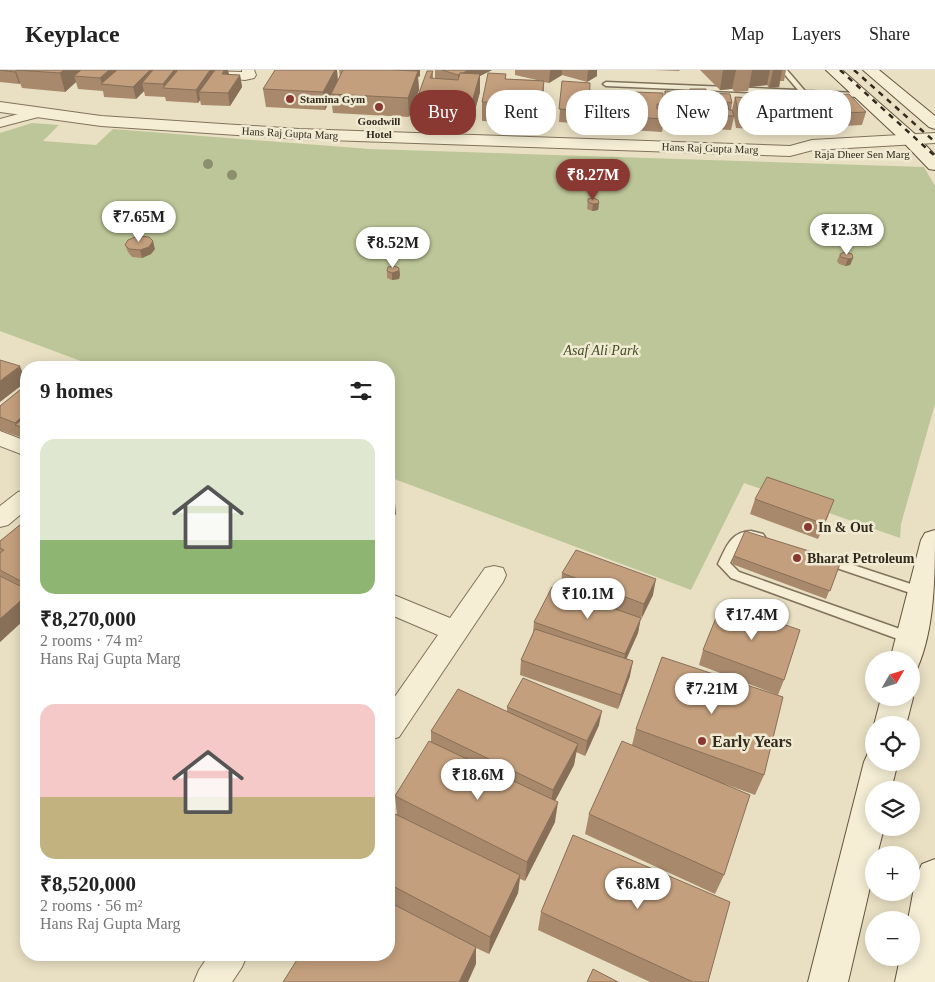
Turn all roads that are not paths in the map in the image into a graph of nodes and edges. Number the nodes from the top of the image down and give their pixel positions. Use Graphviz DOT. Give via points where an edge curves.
graph roads {
  1 [pos="180,70"];
  2 [pos="248,70"];
  3 [pos="784,70"];
  4 [pos="833,70"];
  5 [pos="870,70"];
  6 [pos="606,84"];
  7 [pos="754,90"];
  8 [pos="801,90"];
  9 [pos="851,94"];
  10 [pos="860,94"];
  11 [pos="0,107"];
  12 [pos="37,113"];
  13 [pos="0,123"];
  14 [pos="935,124"];
  15 [pos="910,138"];
  16 [pos="935,138"];
  17 [pos="790,151"];
  18 [pos="932,158"];
  19 [pos="0,438"];
  20 [pos="20,446"];
  21 [pos="20,503"];
  22 [pos="0,519"];
  23 [pos="935,540"];
  24 [pos="769,541"];
  25 [pos="814,556"];
  26 [pos="494,575"];
  27 [pos="922,592"];
  28 [pos="395,606"];
  29 [pos="455,631"];
  30 [pos="909,649"];
  31 [pos="395,719"];
  32 [pos="865,828"];
  33 [pos="935,877"];
  34 [pos="226,961"];
  35 [pos="211,982"];
  36 [pos="828,982"];
  37 [pos="915,982"];
  1 -- 2 [label="street" via="245,76 249,75"];
  3 -- 8 [label="lane"];
  4 -- 10 [label="street"];
  5 -- 14 [label="street"];
  6 -- 7 [label="lane"];
  9 -- 10 [label="lane"];
  10 -- 15 [label="street"];
  11 -- 12 [label="street, Hans Raj Gupta Marg"];
  12 -- 13 [label="street"];
  12 -- 17 [label="street, Hans Raj Gupta Marg" via="101,121 308,134"];
  15 -- 16 [label="street, Hans Raj Gupta Marg"];
  15 -- 17 [label="street, Hans Raj Gupta Marg" via="812,145"];
  15 -- 18 [label="street"];
  17 -- 18 [label="street, Raja Dheer Sen Marg" via="818,155"];
  19 -- 20 [label="street"];
  21 -- 22 [label="street"];
  23 -- 27 [label="street"];
  24 -- 30 [label="lane" via="742,534 737,537 724,564 735,575"];
  25 -- 27 [label="lane"];
  26 -- 29 [label="street"];
  27 -- 30 [label="street"];
  28 -- 29 [label="street"];
  29 -- 31 [label="street"];
  32 -- 36 [label="street"];
  33 -- 37 [label="street"];
  34 -- 35 [label="street"];
}
